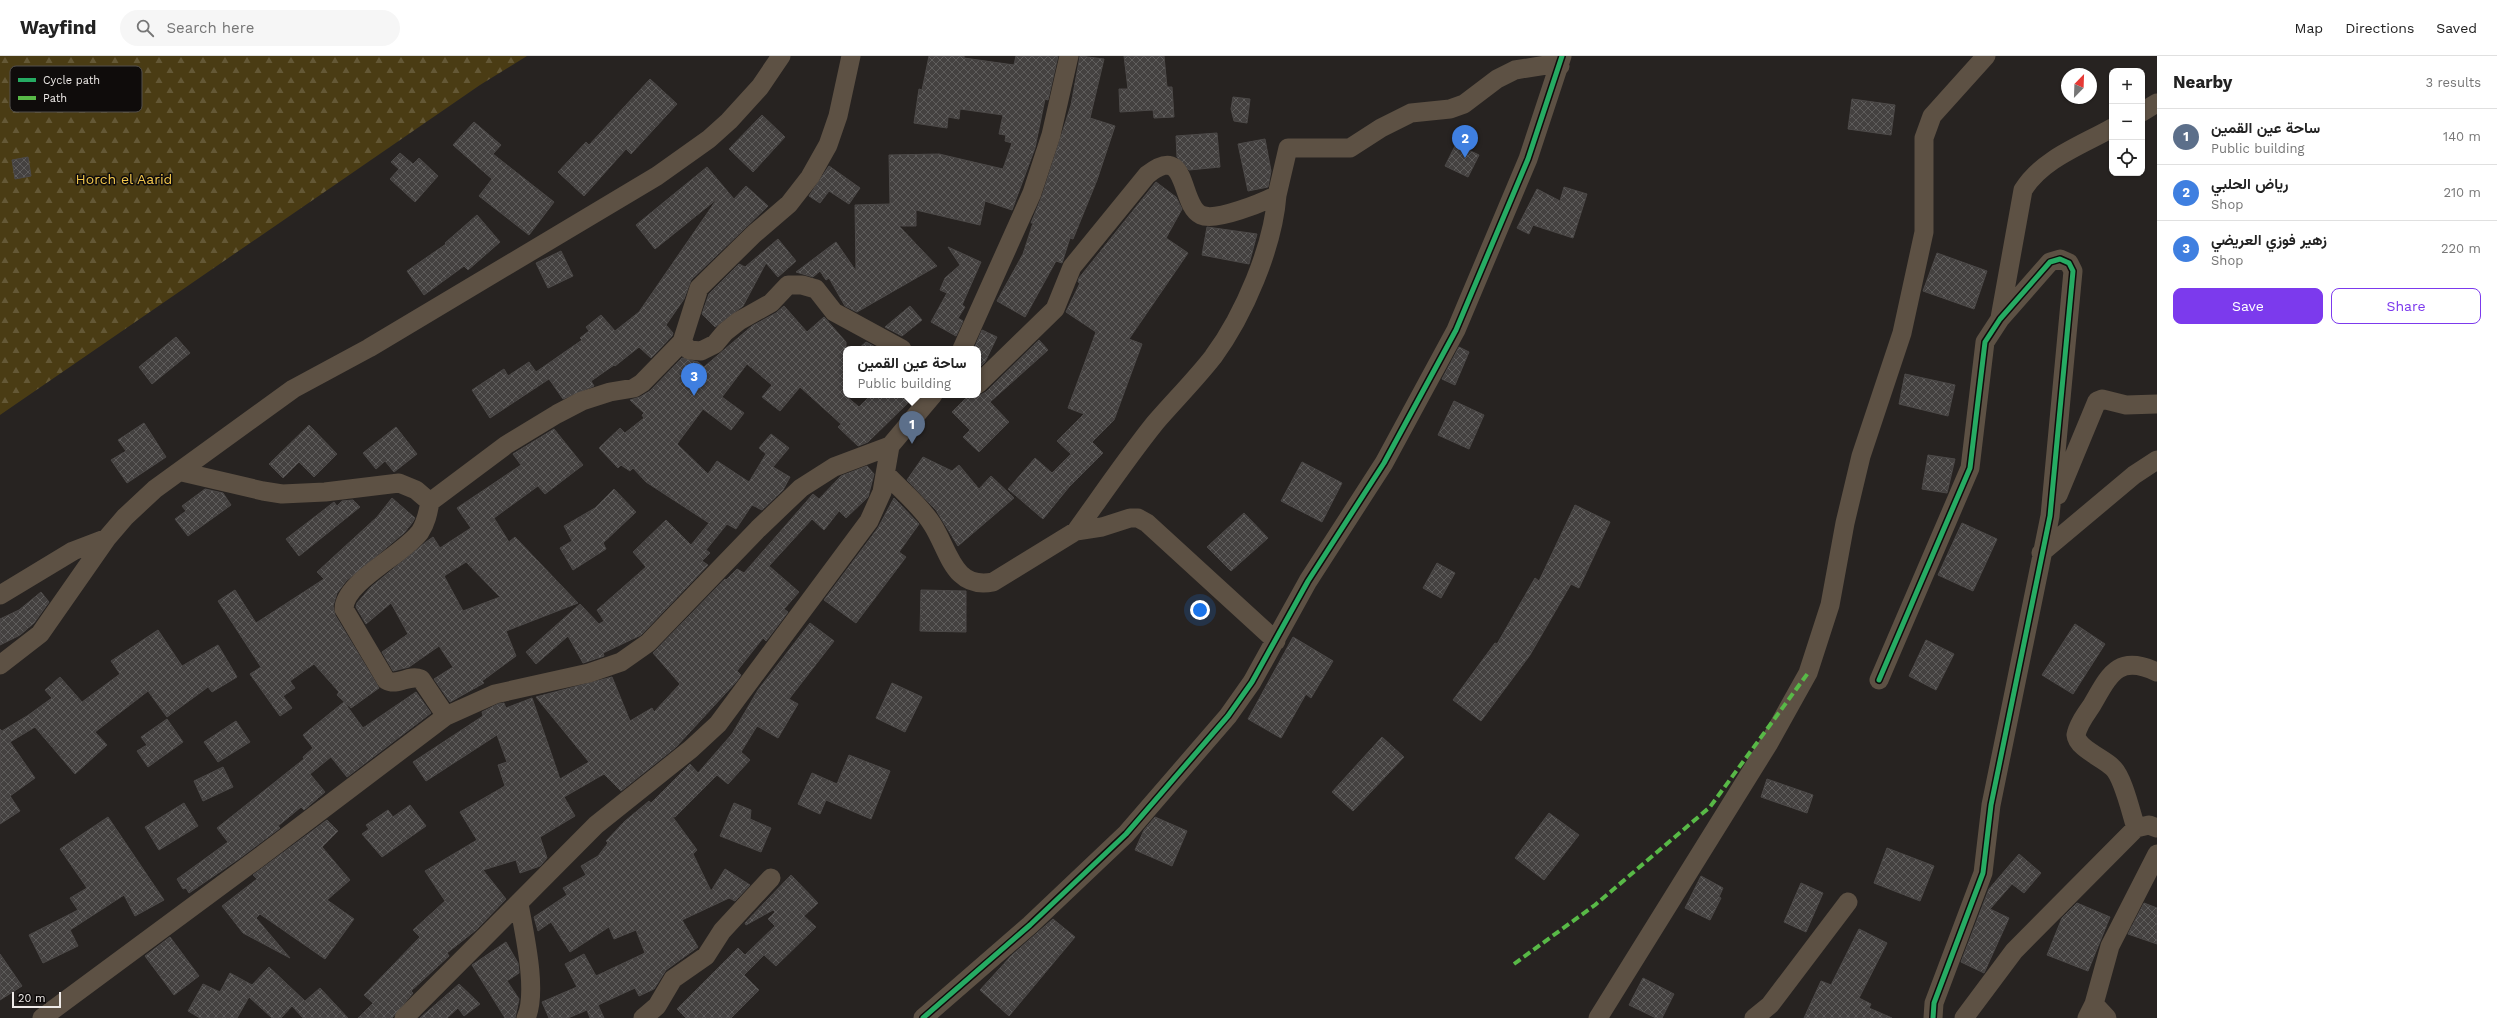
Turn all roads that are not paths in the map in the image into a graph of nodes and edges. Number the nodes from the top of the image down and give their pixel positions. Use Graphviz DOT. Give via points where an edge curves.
graph roads {
  1 [pos="781,56"];
  2 [pos="851,56"];
  3 [pos="1069,56"];
  4 [pos="1986,56"];
  5 [pos="1561,61"];
  6 [pos="2157,103"];
  7 [pos="2145,110"];
  8 [pos="2109,130"];
  9 [pos="1277,195"];
  10 [pos="2000,319"];
  11 [pos="682,342"];
  12 [pos="896,346"];
  13 [pos="963,346"];
  14 [pos="981,381"];
  15 [pos="930,398"];
  16 [pos="2157,404"];
  17 [pos="890,446"];
  18 [pos="2157,460"];
  19 [pos="182,472"];
  20 [pos="886,474"];
  21 [pos="430,502"];
  22 [pos="2050,516"];
  23 [pos="1076,531"];
  24 [pos="107,538"];
  25 [pos="2042,552"];
  26 [pos="0,595"];
  27 [pos="1276,641"];
  28 [pos="0,665"];
  29 [pos="2157,672"];
  30 [pos="1879,680"];
  31 [pos="446,716"];
  32 [pos="2136,828"];
  33 [pos="2157,828"];
  34 [pos="2157,854"];
  35 [pos="771,878"];
  36 [pos="1848,902"];
  37 [pos="519,904"];
  38 [pos="2090,1011"];
  39 [pos="42,1018"];
  40 [pos="404,1018"];
  41 [pos="526,1018"];
  42 [pos="643,1018"];
  43 [pos="923,1018"];
  44 [pos="1598,1018"];
  45 [pos="1754,1018"];
  46 [pos="1933,1018"];
  47 [pos="1964,1018"];
  48 [pos="2107,1018"];
  1 -- 19 [label="street" via="760,87 729,121 709,139 662,172 369,348 293,389"];
  2 -- 11 [label="street" via="838,116 828,145 810,177 789,204 699,288"];
  3 -- 13 [label="street" via="1055,121 1032,194"];
  4 -- 44 [label="street" via="1932,116 1924,138 1924,232 1902,333 1861,456 1845,523 1830,605 1808,673 1769,743"];
  5 -- 9 [label="street" via="1515,70 1497,79 1464,104 1450,109 1411,113 1380,128 1350,148 1288,148"];
  5 -- 27 [label="street" via="1528,159 1456,330 1384,463 1308,581"];
  6 -- 7 [label="street"];
  8 -- 10 [label="street" via="2043,166 2031,176 2023,190"];
  9 -- 14 [label="street" via="1216,217 1207,217 1195,210 1178,172 1169,166 1157,167 1146,175 1072,267 1055,308"];
  9 -- 23 [label="street" via="1276,211 1263,259 1226,335 1213,356 1139,444"];
  10 -- 22 [label="street" via="2050,262 2060,259 2069,263 2073,271"];
  10 -- 30 [label="street" via="1985,342 1982,356 1970,468"];
  11 -- 12 [label="street" via="689,350 701,351 715,344 725,332 739,322 771,303 788,285 802,285 816,289 834,312"];
  11 -- 21 [label="street" via="642,383 629,389 582,401 557,414 506,445"];
  15 -- 17 [label="street"];
  16 -- 22 [label="street" via="2126,405 2102,399 2097,401"];
  17 -- 20 [label="street"];
  17 -- 31 [label="street" via="834,467 801,488 648,643 621,662 589,673 495,694"];
  18 -- 25 [label="street" via="2134,475"];
  19 -- 21 [label="street" via="282,494 325,492 398,483 416,490"];
  19 -- 24 [label="street" via="138,504"];
  20 -- 23 [label="street" via="932,523 954,567 974,582 984,584 1003,577"];
  20 -- 37 [label="street" via="880,497 869,521 718,724 691,749 596,825"];
  21 -- 31 [label="street" via="420,532 403,550 352,588 344,602 344,609 386,680 396,683 411,677 421,678"];
  22 -- 25 [label="street"];
  23 -- 27 [label="street" via="1098,528 1125,518 1143,520"];
  24 -- 26 [label="street" via="74,551"];
  24 -- 28 [label="street" via="40,634"];
  25 -- 46 [label="street" via="1991,805 1983,873 1934,1003"];
  27 -- 43 [label="street" via="1228,716 1148,811 1070,888"];
  29 -- 32 [label="street" via="2130,664 2117,668 2108,677 2076,735 2080,744 2114,768"];
  31 -- 39 [label="street"];
  32 -- 33 [label="street"];
  32 -- 47 [label="street" via="2014,951"];
  34 -- 38 [label="street" via="2110,946"];
  35 -- 42 [label="street" via="722,931 706,956 673,979 657,1006"];
  36 -- 45 [label="street" via="1770,1005"];
  37 -- 40 [label="street"];
  37 -- 41 [label="street" via="530,961 529,1010"];
  38 -- 48 [label="street"];
}
